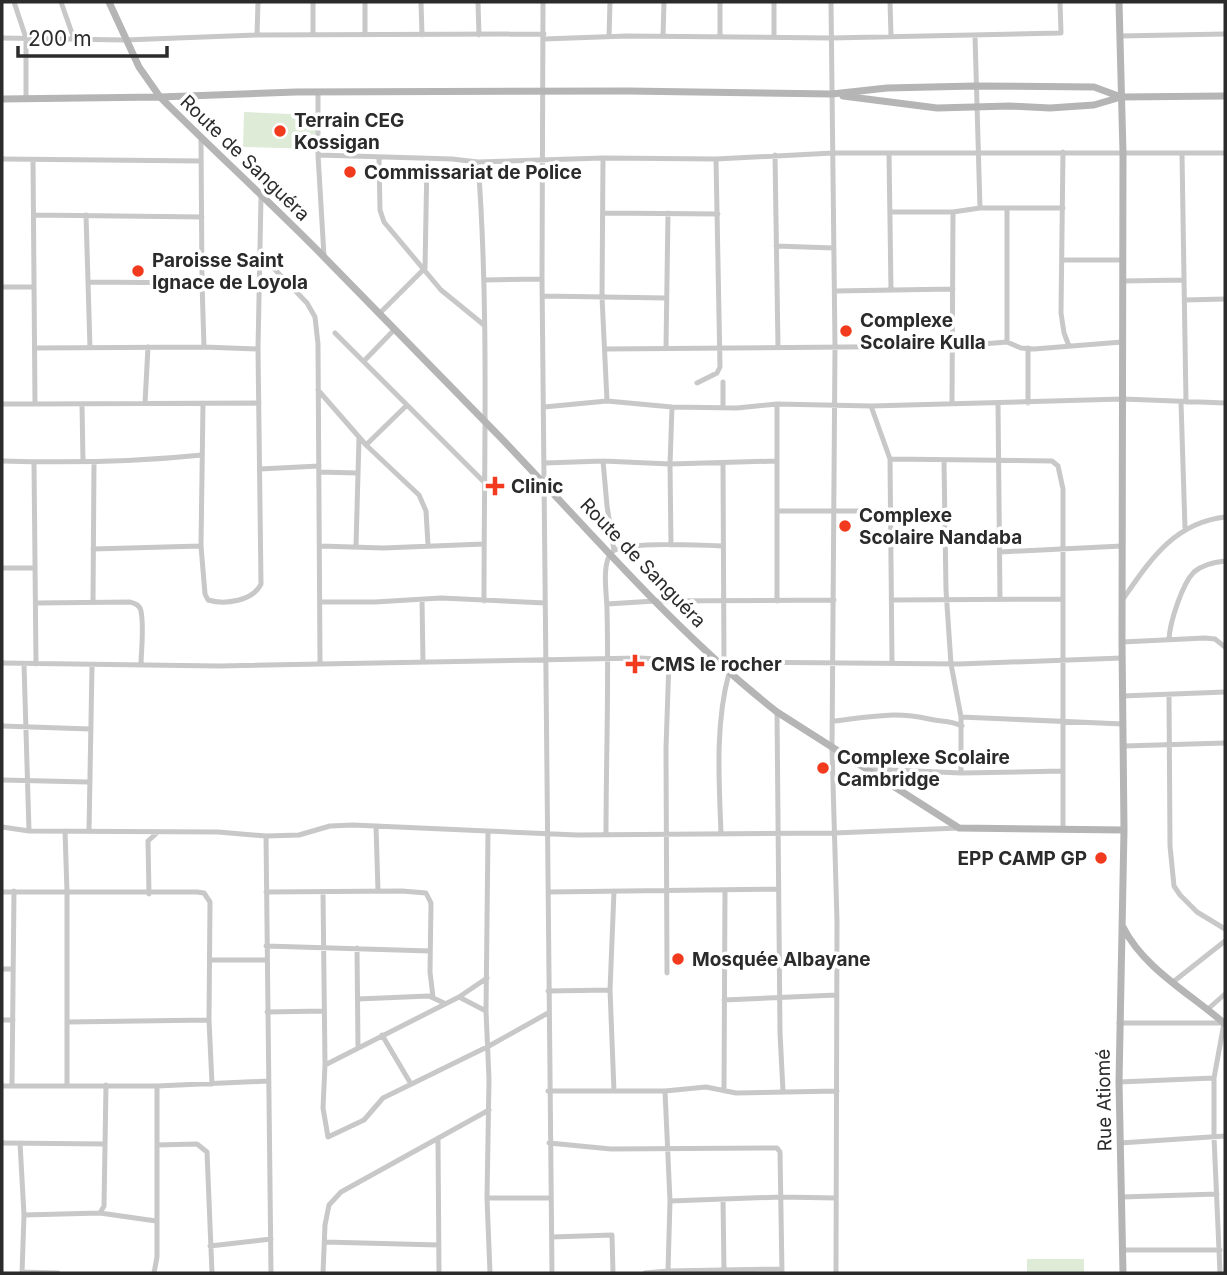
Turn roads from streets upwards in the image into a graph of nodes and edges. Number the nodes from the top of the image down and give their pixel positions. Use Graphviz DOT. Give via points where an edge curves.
graph roads {
  1 [pos="14,2"];
  2 [pos="61,2"];
  3 [pos="109,2"];
  4 [pos="258,2"];
  5 [pos="313,2"];
  6 [pos="365,2"];
  7 [pos="421,2"];
  8 [pos="478,2"];
  9 [pos="543,2"];
  10 [pos="610,2"];
  11 [pos="664,2"];
  12 [pos="720,2"];
  13 [pos="774,2"];
  14 [pos="831,2"];
  15 [pos="890,2"];
  16 [pos="1060,2"];
  17 [pos="1119,2"];
  18 [pos="479,34"];
  19 [pos="1225,34"];
  20 [pos="257,35"];
  21 [pos="313,35"];
  22 [pos="365,35"];
  23 [pos="422,35"];
  24 [pos="663,36"];
  25 [pos="720,36"];
  26 [pos="774,36"];
  27 [pos="891,36"];
  28 [pos="975,36"];
  29 [pos="1120,36"];
  30 [pos="544,37"];
  31 [pos="609,37"];
  32 [pos="2,38"];
  33 [pos="26,38"];
  34 [pos="831,38"];
  35 [pos="74,39"];
  36 [pos="125,40"];
  37 [pos="975,86"];
  38 [pos="544,91"];
  39 [pos="318,92"];
  40 [pos="832,94"];
  41 [pos="1225,96"];
  42 [pos="160,97"];
  43 [pos="1121,97"];
  44 [pos="26,98"];
  45 [pos="2,99"];
  46 [pos="977,107"];
  47 [pos="201,139"];
  48 [pos="1063,152"];
  49 [pos="833,153"];
  50 [pos="889,153"];
  51 [pos="1123,153"];
  52 [pos="1225,153"];
  53 [pos="1182,154"];
  54 [pos="317,155"];
  55 [pos="775,155"];
  56 [pos="980,155"];
  57 [pos="603,158"];
  58 [pos="2,159"];
  59 [pos="379,159"];
  60 [pos="716,159"];
  61 [pos="33,160"];
  62 [pos="201,160"];
  63 [pos="427,160"];
  64 [pos="542,160"];
  65 [pos="478,162"];
  66 [pos="261,197"];
  67 [pos="979,208"];
  68 [pos="1007,208"];
  69 [pos="1063,208"];
  70 [pos="891,212"];
  71 [pos="953,212"];
  72 [pos="603,213"];
  73 [pos="668,213"];
  74 [pos="718,214"];
  75 [pos="34,215"];
  76 [pos="86,215"];
  77 [pos="202,217"];
  78 [pos="776,246"];
  79 [pos="834,248"];
  80 [pos="260,254"];
  81 [pos="324,257"];
  82 [pos="1063,260"];
  83 [pos="1123,260"];
  84 [pos="425,268"];
  85 [pos="542,279"];
  86 [pos="484,280"];
  87 [pos="1122,281"];
  88 [pos="1184,281"];
  89 [pos="89,282"];
  90 [pos="202,283"];
  91 [pos="2,287"];
  92 [pos="34,288"];
  93 [pos="953,289"];
  94 [pos="891,290"];
  95 [pos="835,291"];
  96 [pos="543,296"];
  97 [pos="603,297"];
  98 [pos="666,298"];
  99 [pos="1225,299"];
  100 [pos="1185,300"];
  101 [pos="379,314"];
  102 [pos="484,325"];
  103 [pos="394,330"];
  104 [pos="335,333"];
  105 [pos="1007,342"];
  106 [pos="1122,342"];
  107 [pos="778,346"];
  108 [pos="952,346"];
  109 [pos="1069,346"];
  110 [pos="148,347"];
  111 [pos="204,347"];
  112 [pos="666,347"];
  113 [pos="835,347"];
  114 [pos="35,348"];
  115 [pos="90,348"];
  116 [pos="721,348"];
  117 [pos="1028,348"];
  118 [pos="258,349"];
  119 [pos="606,349"];
  120 [pos="363,361"];
  121 [pos="723,382"];
  122 [pos="697,383"];
  123 [pos="318,390"];
  124 [pos="1123,399"];
  125 [pos="607,401"];
  126 [pos="202,402"];
  127 [pos="1184,402"];
  128 [pos="145,403"];
  129 [pos="998,403"];
  130 [pos="1028,403"];
  131 [pos="1225,403"];
  132 [pos="2,404"];
  133 [pos="35,404"];
  134 [pos="259,404"];
  135 [pos="777,404"];
  136 [pos="833,404"];
  137 [pos="952,404"];
  138 [pos="82,405"];
  139 [pos="406,406"];
  140 [pos="871,406"];
  141 [pos="544,407"];
  142 [pos="673,407"];
  143 [pos="723,408"];
  144 [pos="486,424"];
  145 [pos="359,436"];
  146 [pos="366,445"];
  147 [pos="202,455"];
  148 [pos="890,459"];
  149 [pos="999,459"];
  150 [pos="944,460"];
  151 [pos="2,461"];
  152 [pos="603,461"];
  153 [pos="777,461"];
  154 [pos="34,462"];
  155 [pos="83,462"];
  156 [pos="94,462"];
  157 [pos="545,463"];
  158 [pos="723,463"];
  159 [pos="670,464"];
  160 [pos="260,468"];
  161 [pos="319,469"];
  162 [pos="357,473"];
  163 [pos="485,483"];
  164 [pos="545,485"];
  165 [pos="777,511"];
  166 [pos="892,511"];
  167 [pos="834,512"];
  168 [pos="1225,517"];
  169 [pos="1185,528"];
  170 [pos="484,544"];
  171 [pos="428,545"];
  172 [pos="671,545"];
  173 [pos="723,545"];
  174 [pos="320,546"];
  175 [pos="356,546"];
  176 [pos="1122,546"];
  177 [pos="201,547"];
  178 [pos="93,549"];
  179 [pos="1063,551"];
  180 [pos="612,552"];
  181 [pos="1000,552"];
  182 [pos="1225,561"];
  183 [pos="2,568"];
  184 [pos="35,568"];
  185 [pos="422,599"];
  186 [pos="947,599"];
  187 [pos="1000,599"];
  188 [pos="1063,599"];
  189 [pos="1123,599"];
  190 [pos="834,600"];
  191 [pos="893,600"];
  192 [pos="484,601"];
  193 [pos="655,601"];
  194 [pos="723,601"];
  195 [pos="777,601"];
  196 [pos="320,602"];
  197 [pos="37,603"];
  198 [pos="93,603"];
  199 [pos="545,603"];
  200 [pos="607,604"];
  201 [pos="1169,639"];
  202 [pos="1122,642"];
  203 [pos="1225,647"];
  204 [pos="1122,658"];
  205 [pos="545,659"];
  206 [pos="1064,659"];
  207 [pos="608,660"];
  208 [pos="669,660"];
  209 [pos="423,662"];
  210 [pos="721,662"];
  211 [pos="892,662"];
  212 [pos="2,663"];
  213 [pos="320,663"];
  214 [pos="834,663"];
  215 [pos="23,664"];
  216 [pos="36,664"];
  217 [pos="951,664"];
  218 [pos="92,666"];
  219 [pos="141,666"];
  220 [pos="729,673"];
  221 [pos="1225,692"];
  222 [pos="1170,695"];
  223 [pos="1122,696"];
  224 [pos="777,712"];
  225 [pos="961,717"];
  226 [pos="834,721"];
  227 [pos="1064,722"];
  228 [pos="1123,724"];
  229 [pos="2,726"];
  230 [pos="26,726"];
  231 [pos="961,726"];
  232 [pos="90,729"];
  233 [pos="1225,743"];
  234 [pos="1170,745"];
  235 [pos="1124,746"];
  236 [pos="832,748"];
  237 [pos="869,769"];
  238 [pos="1063,771"];
  239 [pos="961,773"];
  240 [pos="28,779"];
  241 [pos="2,780"];
  242 [pos="88,782"];
  243 [pos="376,826"];
  244 [pos="2,827"];
  245 [pos="959,828"];
  246 [pos="1063,829"];
  247 [pos="1124,830"];
  248 [pos="29,831"];
  249 [pos="65,831"];
  250 [pos="89,831"];
  251 [pos="134,832"];
  252 [pos="158,832"];
  253 [pos="777,832"];
  254 [pos="488,833"];
  255 [pos="721,833"];
  256 [pos="834,833"];
  257 [pos="666,834"];
  258 [pos="548,835"];
  259 [pos="606,835"];
  260 [pos="266,836"];
  261 [pos="148,841"];
  262 [pos="778,888"];
  263 [pos="667,890"];
  264 [pos="725,890"];
  265 [pos="14,891"];
  266 [pos="378,891"];
  267 [pos="614,891"];
  268 [pos="2,892"];
  269 [pos="67,892"];
  270 [pos="266,892"];
  271 [pos="323,892"];
  272 [pos="548,892"];
  273 [pos="149,894"];
  274 [pos="1123,926"];
  275 [pos="1225,929"];
  276 [pos="1225,941"];
  277 [pos="266,946"];
  278 [pos="324,947"];
  279 [pos="357,948"];
  280 [pos="430,951"];
  281 [pos="211,960"];
  282 [pos="266,960"];
  283 [pos="2,969"];
  284 [pos="13,969"];
  285 [pos="667,973"];
  286 [pos="487,978"];
  287 [pos="1173,982"];
  288 [pos="610,990"];
  289 [pos="548,991"];
  290 [pos="1225,994"];
  291 [pos="837,995"];
  292 [pos="780,996"];
  293 [pos="433,997"];
  294 [pos="459,998"];
  295 [pos="358,999"];
  296 [pos="724,1000"];
  297 [pos="444,1003"];
  298 [pos="1208,1009"];
  299 [pos="324,1011"];
  300 [pos="486,1011"];
  301 [pos="267,1012"];
  302 [pos="548,1013"];
  303 [pos="2,1020"];
  304 [pos="13,1020"];
  305 [pos="209,1020"];
  306 [pos="68,1022"];
  307 [pos="1119,1023"];
  308 [pos="1225,1024"];
  309 [pos="382,1035"];
  310 [pos="489,1046"];
  311 [pos="358,1048"];
  312 [pos="325,1065"];
  313 [pos="1214,1078"];
  314 [pos="268,1081"];
  315 [pos="1119,1082"];
  316 [pos="212,1084"];
  317 [pos="411,1084"];
  318 [pos="12,1085"];
  319 [pos="106,1085"];
  320 [pos="2,1086"];
  321 [pos="67,1086"];
  322 [pos="157,1086"];
  323 [pos="724,1090"];
  324 [pos="548,1091"];
  325 [pos="614,1091"];
  326 [pos="665,1091"];
  327 [pos="783,1091"];
  328 [pos="837,1091"];
  329 [pos="489,1110"];
  330 [pos="1225,1136"];
  331 [pos="1214,1137"];
  332 [pos="438,1139"];
  333 [pos="2,1143"];
  334 [pos="20,1143"];
  335 [pos="549,1143"];
  336 [pos="1120,1143"];
  337 [pos="104,1144"];
  338 [pos="157,1144"];
  339 [pos="669,1149"];
  340 [pos="1217,1194"];
  341 [pos="781,1197"];
  342 [pos="1122,1197"];
  343 [pos="487,1198"];
  344 [pos="550,1198"];
  345 [pos="836,1198"];
  346 [pos="723,1199"];
  347 [pos="670,1201"];
  348 [pos="100,1213"];
  349 [pos="23,1215"];
  350 [pos="156,1221"];
  351 [pos="552,1237"];
  352 [pos="271,1239"];
  353 [pos="324,1242"];
  354 [pos="439,1245"];
  355 [pos="210,1246"];
  356 [pos="1123,1250"];
  357 [pos="1220,1250"];
  358 [pos="724,1270"];
  359 [pos="668,1271"];
  360 [pos="782,1271"];
  361 [pos="703,1272"];
  362 [pos="22,1273"];
  363 [pos="58,1273"];
  364 [pos="154,1273"];
  365 [pos="212,1273"];
  366 [pos="271,1273"];
  367 [pos="323,1273"];
  368 [pos="439,1273"];
  369 [pos="490,1273"];
  370 [pos="552,1273"];
  371 [pos="612,1273"];
  372 [pos="645,1273"];
  373 [pos="836,1273"];
  374 [pos="1123,1273"];
  375 [pos="1220,1273"];
  1 -- 33 [label="street"];
  2 -- 35 [label="street"];
  3 -- 36 [label="street, Route de Sanguéra"];
  4 -- 20 [label="street"];
  5 -- 21 [label="street"];
  6 -- 22 [label="street"];
  7 -- 23 [label="street"];
  8 -- 18 [label="street"];
  9 -- 30 [label="street"];
  10 -- 31 [label="street"];
  11 -- 24 [label="street"];
  12 -- 25 [label="street"];
  13 -- 26 [label="street"];
  14 -- 34 [label="street"];
  15 -- 27 [label="street"];
  16 -- 28 [label="street" via="1061,33"];
  17 -- 29 [label="street"];
  18 -- 23 [label="street"];
  18 -- 30 [label="street"];
  19 -- 29 [label="street"];
  20 -- 21 [label="street"];
  20 -- 36 [label="street"];
  21 -- 22 [label="street"];
  22 -- 23 [label="street"];
  24 -- 25 [label="street"];
  24 -- 31 [label="street"];
  25 -- 26 [label="street"];
  26 -- 34 [label="street"];
  27 -- 28 [label="street"];
  27 -- 34 [label="street"];
  28 -- 37 [label="street"];
  29 -- 43 [label="street"];
  30 -- 31 [label="street"];
  30 -- 38 [label="street"];
  32 -- 33 [label="street"];
  33 -- 35 [label="street"];
  33 -- 44 [label="street"];
  34 -- 40 [label="street"];
  35 -- 36 [label="street"];
  36 -- 42 [label="street, Route de Sanguéra"];
  37 -- 40 [label="street"];
  37 -- 43 [label="street" via="1094,87"];
  37 -- 46 [label="street"];
  38 -- 39 [label="street"];
  38 -- 40 [label="street"];
  38 -- 64 [label="street"];
  39 -- 42 [label="street"];
  39 -- 54 [label="street"];
  40 -- 46 [label="street" via="909,106"];
  40 -- 49 [label="street"];
  41 -- 43 [label="street"];
  42 -- 44 [label="street"];
  42 -- 47 [label="street, Route de Sanguéra"];
  43 -- 46 [label="street" via="1094,105"];
  43 -- 51 [label="street"];
  44 -- 45 [label="street"];
  46 -- 56 [label="street"];
  47 -- 62 [label="street"];
  47 -- 66 [label="street, Route de Sanguéra"];
  48 -- 51 [label="street"];
  48 -- 56 [label="street"];
  48 -- 69 [label="street"];
  49 -- 50 [label="street"];
  49 -- 55 [label="street"];
  49 -- 79 [label="street"];
  50 -- 56 [label="street"];
  50 -- 70 [label="street"];
  51 -- 53 [label="street"];
  51 -- 83 [label="street"];
  52 -- 53 [label="street"];
  53 -- 88 [label="street"];
  54 -- 59 [label="street"];
  54 -- 81 [label="street"];
  55 -- 60 [label="street"];
  55 -- 78 [label="street"];
  56 -- 67 [label="street"];
  57 -- 60 [label="street"];
  57 -- 64 [label="street"];
  57 -- 72 [label="street"];
  58 -- 61 [label="street"];
  59 -- 63 [label="street"];
  59 -- 84 [label="street" via="382,217"];
  60 -- 74 [label="street"];
  61 -- 62 [label="street"];
  61 -- 75 [label="street"];
  62 -- 77 [label="street"];
  63 -- 65 [label="street"];
  63 -- 84 [label="street"];
  64 -- 65 [label="street"];
  64 -- 85 [label="street"];
  65 -- 86 [label="street"];
  66 -- 80 [label="street"];
  66 -- 81 [label="street, Route de Sanguéra"];
  67 -- 68 [label="street"];
  67 -- 71 [label="street"];
  68 -- 69 [label="street"];
  68 -- 105 [label="street"];
  69 -- 82 [label="street"];
  70 -- 71 [label="street"];
  70 -- 94 [label="street"];
  71 -- 93 [label="street"];
  72 -- 73 [label="street"];
  72 -- 97 [label="street"];
  73 -- 74 [label="street"];
  73 -- 98 [label="street"];
  74 -- 116 [label="street"];
  75 -- 76 [label="street"];
  75 -- 92 [label="street"];
  76 -- 77 [label="street"];
  76 -- 89 [label="street"];
  77 -- 90 [label="street"];
  78 -- 79 [label="street"];
  78 -- 107 [label="street"];
  79 -- 95 [label="street"];
  80 -- 118 [label="street"];
  80 -- 123 [label="street" via="312,310"];
  81 -- 101 [label="street, Route de Sanguéra"];
  82 -- 83 [label="street"];
  82 -- 109 [label="street" via="1062,323"];
  83 -- 87 [label="street"];
  84 -- 101 [label="street"];
  84 -- 102 [label="street" via="441,290"];
  85 -- 86 [label="street"];
  85 -- 96 [label="street"];
  86 -- 102 [label="street"];
  87 -- 88 [label="street"];
  87 -- 106 [label="street"];
  88 -- 100 [label="street"];
  89 -- 90 [label="street"];
  89 -- 115 [label="street"];
  90 -- 111 [label="street"];
  91 -- 92 [label="street"];
  92 -- 114 [label="street"];
  93 -- 94 [label="street"];
  93 -- 108 [label="street"];
  94 -- 95 [label="street"];
  95 -- 113 [label="street"];
  96 -- 97 [label="street"];
  96 -- 141 [label="street"];
  97 -- 98 [label="street"];
  97 -- 119 [label="street"];
  98 -- 112 [label="street"];
  99 -- 100 [label="street"];
  100 -- 127 [label="street"];
  101 -- 103 [label="street, Route de Sanguéra"];
  102 -- 144 [label="street"];
  103 -- 120 [label="street"];
  103 -- 144 [label="street, Route de Sanguéra"];
  104 -- 120 [label="street"];
  105 -- 108 [label="street"];
  105 -- 117 [label="street"];
  106 -- 109 [label="street"];
  106 -- 124 [label="street"];
  107 -- 113 [label="street"];
  107 -- 116 [label="street"];
  108 -- 113 [label="street"];
  108 -- 137 [label="street"];
  109 -- 117 [label="street"];
  110 -- 111 [label="street"];
  110 -- 115 [label="street"];
  110 -- 128 [label="street"];
  111 -- 118 [label="street"];
  112 -- 116 [label="street"];
  112 -- 119 [label="street"];
  113 -- 136 [label="street"];
  114 -- 115 [label="street"];
  114 -- 133 [label="street"];
  116 -- 122 [label="street" via="719,371"];
  117 -- 130 [label="street"];
  118 -- 134 [label="street"];
  119 -- 125 [label="street"];
  120 -- 139 [label="street"];
  121 -- 143 [label="street"];
  123 -- 145 [label="street"];
  123 -- 161 [label="street"];
  124 -- 127 [label="street"];
  124 -- 130 [label="street"];
  124 -- 176 [label="street"];
  125 -- 141 [label="street"];
  125 -- 142 [label="street"];
  126 -- 128 [label="street"];
  126 -- 134 [label="street"];
  126 -- 147 [label="street"];
  127 -- 131 [label="street"];
  127 -- 169 [label="street"];
  128 -- 138 [label="street"];
  129 -- 130 [label="street"];
  129 -- 137 [label="street"];
  129 -- 149 [label="street"];
  132 -- 133 [label="street"];
  133 -- 138 [label="street"];
  134 -- 160 [label="street"];
  135 -- 136 [label="street"];
  135 -- 143 [label="street"];
  135 -- 153 [label="street"];
  136 -- 140 [label="street"];
  136 -- 167 [label="street"];
  137 -- 140 [label="street"];
  138 -- 155 [label="street"];
  139 -- 146 [label="street"];
  139 -- 163 [label="street"];
  140 -- 148 [label="street"];
  141 -- 157 [label="street"];
  142 -- 143 [label="street"];
  142 -- 159 [label="street"];
  144 -- 163 [label="street"];
  144 -- 164 [label="street, Route de Sanguéra"];
  145 -- 146 [label="street"];
  145 -- 162 [label="street"];
  146 -- 171 [label="street" via="422,499"];
  147 -- 156 [label="street"];
  147 -- 177 [label="street"];
  148 -- 150 [label="street"];
  148 -- 166 [label="street"];
  149 -- 150 [label="street"];
  149 -- 179 [label="street" via="1056,463 1063,489"];
  149 -- 181 [label="street"];
  150 -- 186 [label="street"];
  151 -- 154 [label="street"];
  152 -- 157 [label="street"];
  152 -- 159 [label="street"];
  152 -- 180 [label="street"];
  153 -- 158 [label="street"];
  153 -- 165 [label="street"];
  154 -- 155 [label="street"];
  154 -- 184 [label="street"];
  155 -- 156 [label="street"];
  156 -- 178 [label="street"];
  157 -- 164 [label="street"];
  158 -- 159 [label="street"];
  158 -- 173 [label="street"];
  159 -- 172 [label="street"];
  160 -- 161 [label="street"];
  160 -- 177 [label="street" via="260,588 237,600 208,600"];
  161 -- 162 [label="street"];
  161 -- 174 [label="street"];
  162 -- 175 [label="street"];
  163 -- 170 [label="street"];
  164 -- 180 [label="street, Route de Sanguéra"];
  164 -- 199 [label="street"];
  165 -- 167 [label="street"];
  165 -- 195 [label="street"];
  166 -- 167 [label="street"];
  166 -- 191 [label="street"];
  167 -- 190 [label="street"];
  168 -- 169 [label="street"];
  169 -- 189 [label="street" via="1153,557"];
  170 -- 171 [label="street"];
  170 -- 192 [label="street"];
  171 -- 175 [label="street"];
  172 -- 173 [label="street"];
  172 -- 180 [label="street"];
  173 -- 194 [label="street"];
  174 -- 175 [label="street"];
  174 -- 196 [label="street"];
  176 -- 179 [label="street"];
  176 -- 189 [label="street"];
  177 -- 178 [label="street"];
  178 -- 198 [label="street"];
  179 -- 181 [label="street"];
  179 -- 188 [label="street"];
  180 -- 193 [label="street, Route de Sanguéra"];
  180 -- 200 [label="street" via="606,577"];
  181 -- 187 [label="street"];
  182 -- 201 [label="street" via="1192,575"];
  183 -- 184 [label="street"];
  184 -- 197 [label="street"];
  185 -- 192 [label="street"];
  185 -- 196 [label="street"];
  185 -- 209 [label="street"];
  186 -- 187 [label="street"];
  186 -- 191 [label="street"];
  186 -- 217 [label="street"];
  187 -- 188 [label="street"];
  188 -- 206 [label="street"];
  189 -- 202 [label="street"];
  190 -- 195 [label="street"];
  190 -- 214 [label="street"];
  191 -- 211 [label="street"];
  192 -- 199 [label="street"];
  193 -- 194 [label="street"];
  193 -- 200 [label="street"];
  193 -- 210 [label="street, Route de Sanguéra"];
  194 -- 195 [label="street"];
  194 -- 210 [label="street"];
  196 -- 213 [label="street"];
  197 -- 198 [label="street"];
  197 -- 216 [label="street"];
  198 -- 219 [label="street" via="139,606"];
  199 -- 205 [label="street"];
  200 -- 207 [label="street"];
  201 -- 202 [label="street"];
  201 -- 203 [label="street" via="1210,638"];
  202 -- 204 [label="street"];
  204 -- 206 [label="street"];
  204 -- 223 [label="street"];
  205 -- 207 [label="street"];
  205 -- 209 [label="street"];
  205 -- 258 [label="street"];
  206 -- 217 [label="street"];
  206 -- 227 [label="street"];
  207 -- 208 [label="street"];
  207 -- 259 [label="street"];
  208 -- 210 [label="street"];
  208 -- 257 [label="street"];
  209 -- 213 [label="street"];
  210 -- 214 [label="street"];
  210 -- 220 [label="street, Route de Sanguéra"];
  211 -- 214 [label="street"];
  211 -- 217 [label="street"];
  212 -- 215 [label="street"];
  213 -- 219 [label="street"];
  214 -- 226 [label="street"];
  215 -- 216 [label="street"];
  215 -- 230 [label="street"];
  216 -- 218 [label="street"];
  217 -- 225 [label="street"];
  218 -- 219 [label="street"];
  218 -- 232 [label="street"];
  220 -- 224 [label="street, Route de Sanguéra"];
  220 -- 255 [label="street" via="720,732"];
  221 -- 222 [label="street"];
  222 -- 223 [label="street"];
  222 -- 234 [label="street"];
  223 -- 228 [label="street"];
  224 -- 236 [label="street, Route de Sanguéra"];
  224 -- 253 [label="street"];
  225 -- 227 [label="street"];
  225 -- 231 [label="street"];
  226 -- 231 [label="street" via="903,713"];
  226 -- 236 [label="street"];
  227 -- 228 [label="street"];
  227 -- 238 [label="street"];
  228 -- 235 [label="street"];
  229 -- 230 [label="street"];
  230 -- 232 [label="street"];
  230 -- 240 [label="street"];
  231 -- 239 [label="street"];
  232 -- 242 [label="street"];
  233 -- 234 [label="street"];
  234 -- 235 [label="street"];
  234 -- 275 [label="street" via="1174,886 1197,912"];
  235 -- 247 [label="street"];
  236 -- 237 [label="street, Route de Sanguéra"];
  236 -- 256 [label="street"];
  237 -- 239 [label="street"];
  237 -- 245 [label="street, Route de Sanguéra"];
  238 -- 239 [label="street"];
  238 -- 246 [label="street"];
  240 -- 241 [label="street"];
  240 -- 242 [label="street"];
  240 -- 248 [label="street"];
  242 -- 250 [label="street"];
  243 -- 254 [label="street"];
  243 -- 260 [label="street" via="339,825 299,835"];
  243 -- 266 [label="street"];
  244 -- 248 [label="street"];
  245 -- 246 [label="street"];
  245 -- 256 [label="street"];
  246 -- 247 [label="street"];
  247 -- 274 [label="street"];
  248 -- 249 [label="street"];
  249 -- 250 [label="street"];
  249 -- 269 [label="street"];
  250 -- 251 [label="street"];
  251 -- 252 [label="street"];
  251 -- 261 [label="street"];
  252 -- 260 [label="street"];
  252 -- 261 [label="street"];
  253 -- 255 [label="street"];
  253 -- 256 [label="street"];
  253 -- 262 [label="street"];
  254 -- 258 [label="street"];
  254 -- 286 [label="street"];
  255 -- 257 [label="street"];
  256 -- 291 [label="street"];
  257 -- 259 [label="street"];
  257 -- 263 [label="street"];
  258 -- 259 [label="street"];
  258 -- 272 [label="street"];
  260 -- 270 [label="street"];
  261 -- 273 [label="street"];
  262 -- 264 [label="street"];
  262 -- 292 [label="street"];
  263 -- 264 [label="street"];
  263 -- 267 [label="street"];
  263 -- 285 [label="street"];
  264 -- 296 [label="street"];
  265 -- 268 [label="street"];
  265 -- 269 [label="street"];
  265 -- 284 [label="street"];
  266 -- 271 [label="street"];
  266 -- 280 [label="street" via="429,895"];
  267 -- 272 [label="street"];
  267 -- 288 [label="street"];
  269 -- 273 [label="street"];
  269 -- 306 [label="street"];
  270 -- 271 [label="street"];
  270 -- 277 [label="street"];
  271 -- 278 [label="street"];
  272 -- 289 [label="street"];
  273 -- 281 [label="street" via="204,893 209,899"];
  274 -- 287 [label="street" via="1139,953"];
  274 -- 307 [label="street, Rue Atiomé"];
  276 -- 287 [label="street"];
  277 -- 278 [label="street"];
  277 -- 282 [label="street"];
  278 -- 279 [label="street"];
  278 -- 299 [label="street"];
  279 -- 280 [label="street"];
  279 -- 295 [label="street"];
  280 -- 293 [label="street"];
  281 -- 282 [label="street"];
  281 -- 305 [label="street"];
  282 -- 301 [label="street"];
  283 -- 284 [label="street"];
  284 -- 304 [label="street"];
  286 -- 294 [label="street"];
  286 -- 300 [label="street"];
  287 -- 298 [label="street"];
  288 -- 289 [label="street"];
  288 -- 325 [label="street"];
  289 -- 302 [label="street"];
  290 -- 298 [label="street"];
  291 -- 292 [label="street"];
  291 -- 328 [label="street"];
  292 -- 296 [label="street"];
  292 -- 327 [label="street"];
  293 -- 295 [label="street"];
  293 -- 297 [label="street"];
  294 -- 297 [label="street"];
  294 -- 300 [label="street"];
  295 -- 311 [label="street"];
  296 -- 323 [label="street"];
  297 -- 309 [label="street"];
  298 -- 308 [label="street"];
  299 -- 301 [label="street"];
  299 -- 312 [label="street"];
  300 -- 310 [label="street"];
  301 -- 314 [label="street"];
  302 -- 310 [label="street"];
  302 -- 324 [label="street"];
  303 -- 304 [label="street"];
  304 -- 318 [label="street"];
  305 -- 306 [label="street"];
  305 -- 316 [label="street"];
  306 -- 321 [label="street"];
  307 -- 308 [label="street"];
  307 -- 315 [label="street, Rue Atiomé"];
  308 -- 313 [label="street"];
  309 -- 311 [label="street"];
  309 -- 317 [label="street"];
  310 -- 317 [label="street"];
  310 -- 329 [label="street"];
  311 -- 312 [label="street"];
  312 -- 317 [label="street" via="323,1108 328,1137 358,1123 378,1101"];
  313 -- 315 [label="street"];
  313 -- 331 [label="street"];
  314 -- 316 [label="street"];
  314 -- 352 [label="street"];
  315 -- 336 [label="street, Rue Atiomé"];
  316 -- 322 [label="street"];
  318 -- 320 [label="street"];
  318 -- 321 [label="street"];
  319 -- 321 [label="street"];
  319 -- 322 [label="street"];
  319 -- 337 [label="street"];
  322 -- 338 [label="street"];
  323 -- 326 [label="street"];
  323 -- 327 [label="street"];
  324 -- 325 [label="street"];
  324 -- 335 [label="street"];
  325 -- 326 [label="street"];
  326 -- 339 [label="street"];
  327 -- 328 [label="street"];
  328 -- 345 [label="street"];
  329 -- 332 [label="street"];
  329 -- 343 [label="street"];
  330 -- 331 [label="street"];
  331 -- 336 [label="street"];
  331 -- 340 [label="street"];
  332 -- 353 [label="street" via="341,1192 330,1205"];
  332 -- 354 [label="street"];
  333 -- 334 [label="street"];
  334 -- 337 [label="street"];
  334 -- 349 [label="street"];
  335 -- 339 [label="street"];
  335 -- 344 [label="street"];
  336 -- 342 [label="street, Rue Atiomé"];
  337 -- 348 [label="street" via="104,1206"];
  338 -- 350 [label="street"];
  338 -- 355 [label="street" via="197,1144 207,1152"];
  339 -- 341 [label="street" via="777,1148"];
  339 -- 347 [label="street"];
  340 -- 342 [label="street"];
  340 -- 357 [label="street"];
  341 -- 345 [label="street"];
  341 -- 346 [label="street"];
  341 -- 360 [label="street"];
  342 -- 356 [label="street, Rue Atiomé"];
  343 -- 344 [label="street"];
  343 -- 369 [label="street"];
  344 -- 351 [label="street"];
  345 -- 373 [label="street"];
  346 -- 347 [label="street"];
  346 -- 358 [label="street"];
  347 -- 359 [label="street"];
  348 -- 349 [label="street"];
  348 -- 350 [label="street"];
  349 -- 362 [label="street"];
  350 -- 364 [label="street"];
  351 -- 370 [label="street"];
  351 -- 371 [label="street" via="612,1235"];
  352 -- 355 [label="street"];
  352 -- 366 [label="street"];
  353 -- 354 [label="street"];
  353 -- 367 [label="street"];
  354 -- 368 [label="street"];
  355 -- 365 [label="street"];
  356 -- 357 [label="street"];
  356 -- 374 [label="street, Rue Atiomé"];
  357 -- 375 [label="street"];
  358 -- 360 [label="street"];
  358 -- 361 [label="street"];
  359 -- 361 [label="street"];
  359 -- 372 [label="street"];
  362 -- 363 [label="street"];
}
